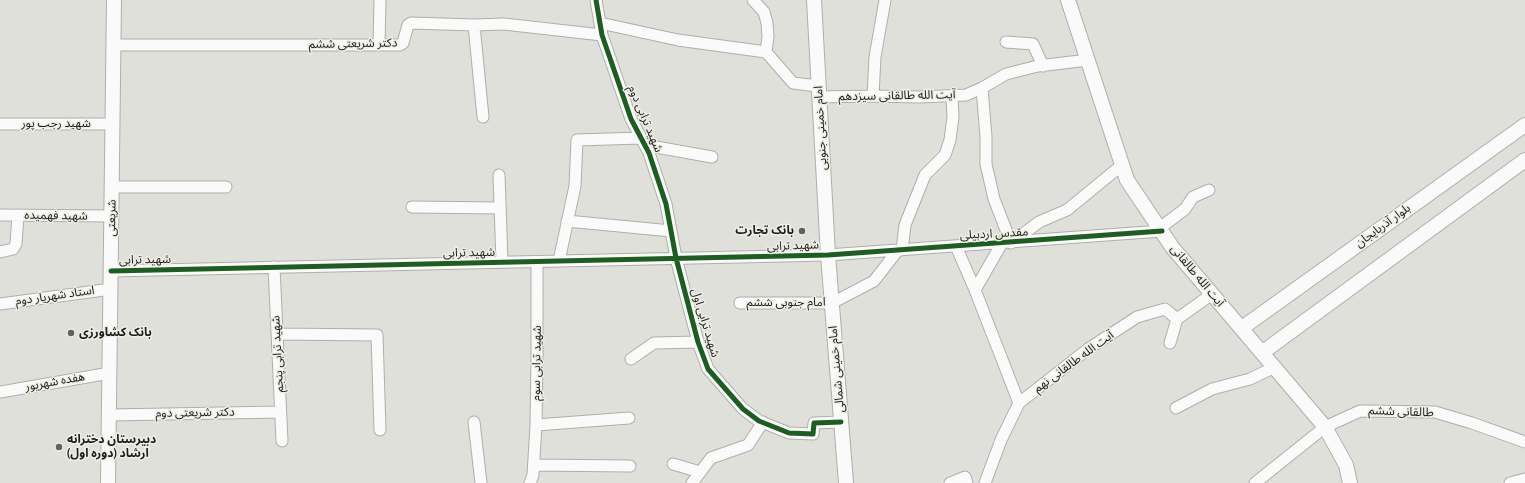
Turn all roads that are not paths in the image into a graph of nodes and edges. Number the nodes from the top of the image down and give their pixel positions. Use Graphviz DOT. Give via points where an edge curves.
graph roads {
  1 [pos="114,0"];
  2 [pos="380,0"];
  3 [pos="596,0"];
  4 [pos="753,0"];
  5 [pos="814,0"];
  6 [pos="885,0"];
  7 [pos="1068,0"];
  8 [pos="600,23"];
  9 [pos="474,25"];
  10 [pos="602,35"];
  11 [pos="1006,42"];
  12 [pos="114,44"];
  13 [pos="379,45"];
  14 [pos="766,52"];
  15 [pos="1088,60"];
  16 [pos="1043,66"];
  17 [pos="982,88"];
  18 [pos="819,92"];
  19 [pos="873,96"];
  20 [pos="952,97"];
  21 [pos="483,117"];
  22 [pos="0,124"];
  23 [pos="113,124"];
  24 [pos="1525,125"];
  25 [pos="643,142"];
  26 [pos="712,157"];
  27 [pos="1525,160"];
  28 [pos="1122,165"];
  29 [pos="499,175"];
  30 [pos="112,187"];
  31 [pos="226,187"];
  32 [pos="1209,190"];
  33 [pos="412,207"];
  34 [pos="500,208"];
  35 [pos="0,215"];
  36 [pos="18,215"];
  37 [pos="112,216"];
  38 [pos="567,222"];
  39 [pos="1161,230"];
  40 [pos="671,231"];
  41 [pos="1007,243"];
  42 [pos="956,246"];
  43 [pos="900,250"];
  44 [pos="0,252"];
  45 [pos="828,255"];
  46 [pos="676,258"];
  47 [pos="559,261"];
  48 [pos="502,262"];
  49 [pos="537,262"];
  50 [pos="274,267"];
  51 [pos="111,271"];
  52 [pos="111,289"];
  53 [pos="976,290"];
  54 [pos="1212,294"];
  55 [pos="740,303"];
  56 [pos="832,303"];
  57 [pos="0,304"];
  58 [pos="1177,319"];
  59 [pos="1242,328"];
  60 [pos="277,334"];
  61 [pos="698,342"];
  62 [pos="1170,343"];
  63 [pos="1263,352"];
  64 [pos="631,359"];
  65 [pos="1275,367"];
  66 [pos="110,373"];
  67 [pos="0,392"];
  68 [pos="1019,403"];
  69 [pos="1176,408"];
  70 [pos="280,412"];
  71 [pos="109,415"];
  72 [pos="628,418"];
  73 [pos="474,422"];
  74 [pos="763,422"];
  75 [pos="841,422"];
  76 [pos="536,425"];
  77 [pos="1324,427"];
  78 [pos="380,430"];
  79 [pos="282,441"];
  80 [pos="1525,442"];
  81 [pos="673,464"];
  82 [pos="534,465"];
  83 [pos="630,466"];
  84 [pos="700,472"];
  85 [pos="1525,480"];
  86 [pos="987,481"];
  87 [pos="108,483"];
  88 [pos="481,483"];
  89 [pos="530,483"];
  90 [pos="692,483"];
  91 [pos="846,483"];
  92 [pos="950,483"];
  93 [pos="967,483"];
  94 [pos="1255,483"];
  95 [pos="1350,483"];
  96 [pos="1510,483"];
  1 -- 12 [label="main road, شریعتی"];
  2 -- 13 [label="street"];
  3 -- 8 [label="street, شهید ترابی دوم"];
  4 -- 14 [label="street" via="764,12 768,36"];
  5 -- 18 [label="main road, امام خمینی جنوبی"];
  6 -- 19 [label="street"];
  7 -- 15 [label="main road, آیت الله طالقانی"];
  8 -- 10 [label="street, شهید ترابی دوم"];
  8 -- 14 [label="street" via="678,40"];
  9 -- 10 [label="street, دکتر شریعتی ششم" via="504,24"];
  9 -- 13 [label="street, دکتر شریعتی ششم" via="411,23 408,25 403,43"];
  9 -- 21 [label="street"];
  10 -- 25 [label="street, شهید ترابی دوم" via="631,119"];
  11 -- 16 [label="street" via="1033,44"];
  12 -- 13 [label="street, دکتر شریعتی ششم"];
  12 -- 23 [label="main road, شریعتی"];
  14 -- 18 [label="street, آیت الله طالقانی سیزدهم" via="793,83"];
  15 -- 16 [label="street, آیت الله طالقانی سیزدهم"];
  15 -- 28 [label="main road, آیت الله طالقانی"];
  16 -- 17 [label="street, آیت الله طالقانی سیزدهم" via="1006,74"];
  17 -- 20 [label="street, آیت الله طالقانی سیزدهم" via="966,95"];
  17 -- 41 [label="street" via="986,164"];
  18 -- 19 [label="street, آیت الله طالقانی سیزدهم"];
  18 -- 45 [label="main road, امام خمینی جنوبی"];
  19 -- 20 [label="street, آیت الله طالقانی سیزدهم"];
  20 -- 43 [label="street" via="953,117 945,155 925,175 905,225"];
  22 -- 23 [label="street, شهید رجب پور"];
  23 -- 30 [label="main road, شریعتی"];
  24 -- 59 [label="main road, بلوار آذربایجان"];
  25 -- 26 [label="street"];
  25 -- 38 [label="street" via="577,140 575,186"];
  25 -- 40 [label="street, شهید ترابی دوم" via="666,204"];
  27 -- 63 [label="main road"];
  28 -- 39 [label="main road, آیت الله طالقانی" via="1127,180"];
  28 -- 41 [label="street" via="1067,210 1039,222"];
  29 -- 34 [label="street"];
  30 -- 31 [label="street"];
  30 -- 37 [label="main road, شریعتی"];
  32 -- 39 [label="street" via="1193,196 1185,209"];
  33 -- 34 [label="street"];
  34 -- 48 [label="street"];
  35 -- 36 [label="street, شهید فهمیده"];
  36 -- 37 [label="street, شهید فهمیده"];
  36 -- 44 [label="street" via="16,244 13,249"];
  37 -- 51 [label="main road, شریعتی"];
  38 -- 40 [label="street"];
  38 -- 47 [label="street"];
  39 -- 41 [label="street, مقدس اردبیلی"];
  39 -- 54 [label="main road, آیت الله طالقانی"];
  40 -- 46 [label="street, شهید ترابی دوم"];
  41 -- 42 [label="street, مقدس اردبیلی"];
  41 -- 53 [label="street"];
  42 -- 43 [label="street, مقدس اردبیلی"];
  42 -- 53 [label="street"];
  43 -- 45 [label="street, مقدس اردبیلی"];
  43 -- 56 [label="street" via="874,281"];
  45 -- 46 [label="street, شهید ترابی"];
  45 -- 56 [label="main road, امام خمینی شمالی"];
  46 -- 47 [label="street, شهید ترابی"];
  46 -- 61 [label="street, شهید ترابی اول"];
  47 -- 49 [label="street, شهید ترابی"];
  48 -- 49 [label="street, شهید ترابی"];
  48 -- 50 [label="street, شهید ترابی"];
  49 -- 76 [label="street, شهید ترابی سوم"];
  50 -- 51 [label="street, شهید ترابی"];
  50 -- 60 [label="street, شهید ترابی پنجم"];
  51 -- 52 [label="main road, شریعتی"];
  52 -- 57 [label="street, استاد شهریار دوم"];
  52 -- 66 [label="main road, شریعتی"];
  53 -- 68 [label="street"];
  54 -- 58 [label="street"];
  54 -- 59 [label="main road, آیت الله طالقانی"];
  55 -- 56 [label="street, امام جنوبی ششم"];
  56 -- 75 [label="main road, امام خمینی شمالی"];
  58 -- 62 [label="street"];
  58 -- 68 [label="street, آیت الله طالقانی نهم" via="1165,309 1137,317 1088,348"];
  59 -- 63 [label="main road, آیت الله طالقانی"];
  60 -- 70 [label="street, شهید ترابی پنجم"];
  60 -- 78 [label="street" via="376,335"];
  61 -- 64 [label="street" via="654,343"];
  61 -- 74 [label="street, شهید ترابی اول" via="708,369 743,409"];
  63 -- 65 [label="main road, آیت الله طالقانی"];
  65 -- 69 [label="street" via="1250,379 1212,389"];
  65 -- 77 [label="main road, آیت الله طالقانی"];
  66 -- 67 [label="street, هفده شهریور"];
  66 -- 71 [label="main road, شریعتی"];
  68 -- 86 [label="street" via="1001,440"];
  70 -- 71 [label="street, دکتر شریعتی دوم"];
  70 -- 79 [label="street, شهید ترابی پنجم"];
  71 -- 87 [label="main road, شریعتی"];
  72 -- 76 [label="street"];
  73 -- 88 [label="street"];
  74 -- 75 [label="street, شهید ترابی اول" via="789,433 813,434 814,422"];
  74 -- 84 [label="street" via="748,445 711,458"];
  75 -- 91 [label="main road, امام خمینی شمالی"];
  76 -- 82 [label="street, شهید ترابی سوم"];
  77 -- 80 [label="street, طالقانی ششم" via="1360,411 1435,412"];
  77 -- 94 [label="street, طالقانی ششم"];
  77 -- 95 [label="main road, آیت الله طالقانی" via="1346,465"];
  81 -- 84 [label="street"];
  82 -- 83 [label="street"];
  82 -- 89 [label="street, شهید ترابی سوم"];
  84 -- 90 [label="street"];
  85 -- 96 [label="street"];
  92 -- 93 [label="street" via="965,477"];
}
